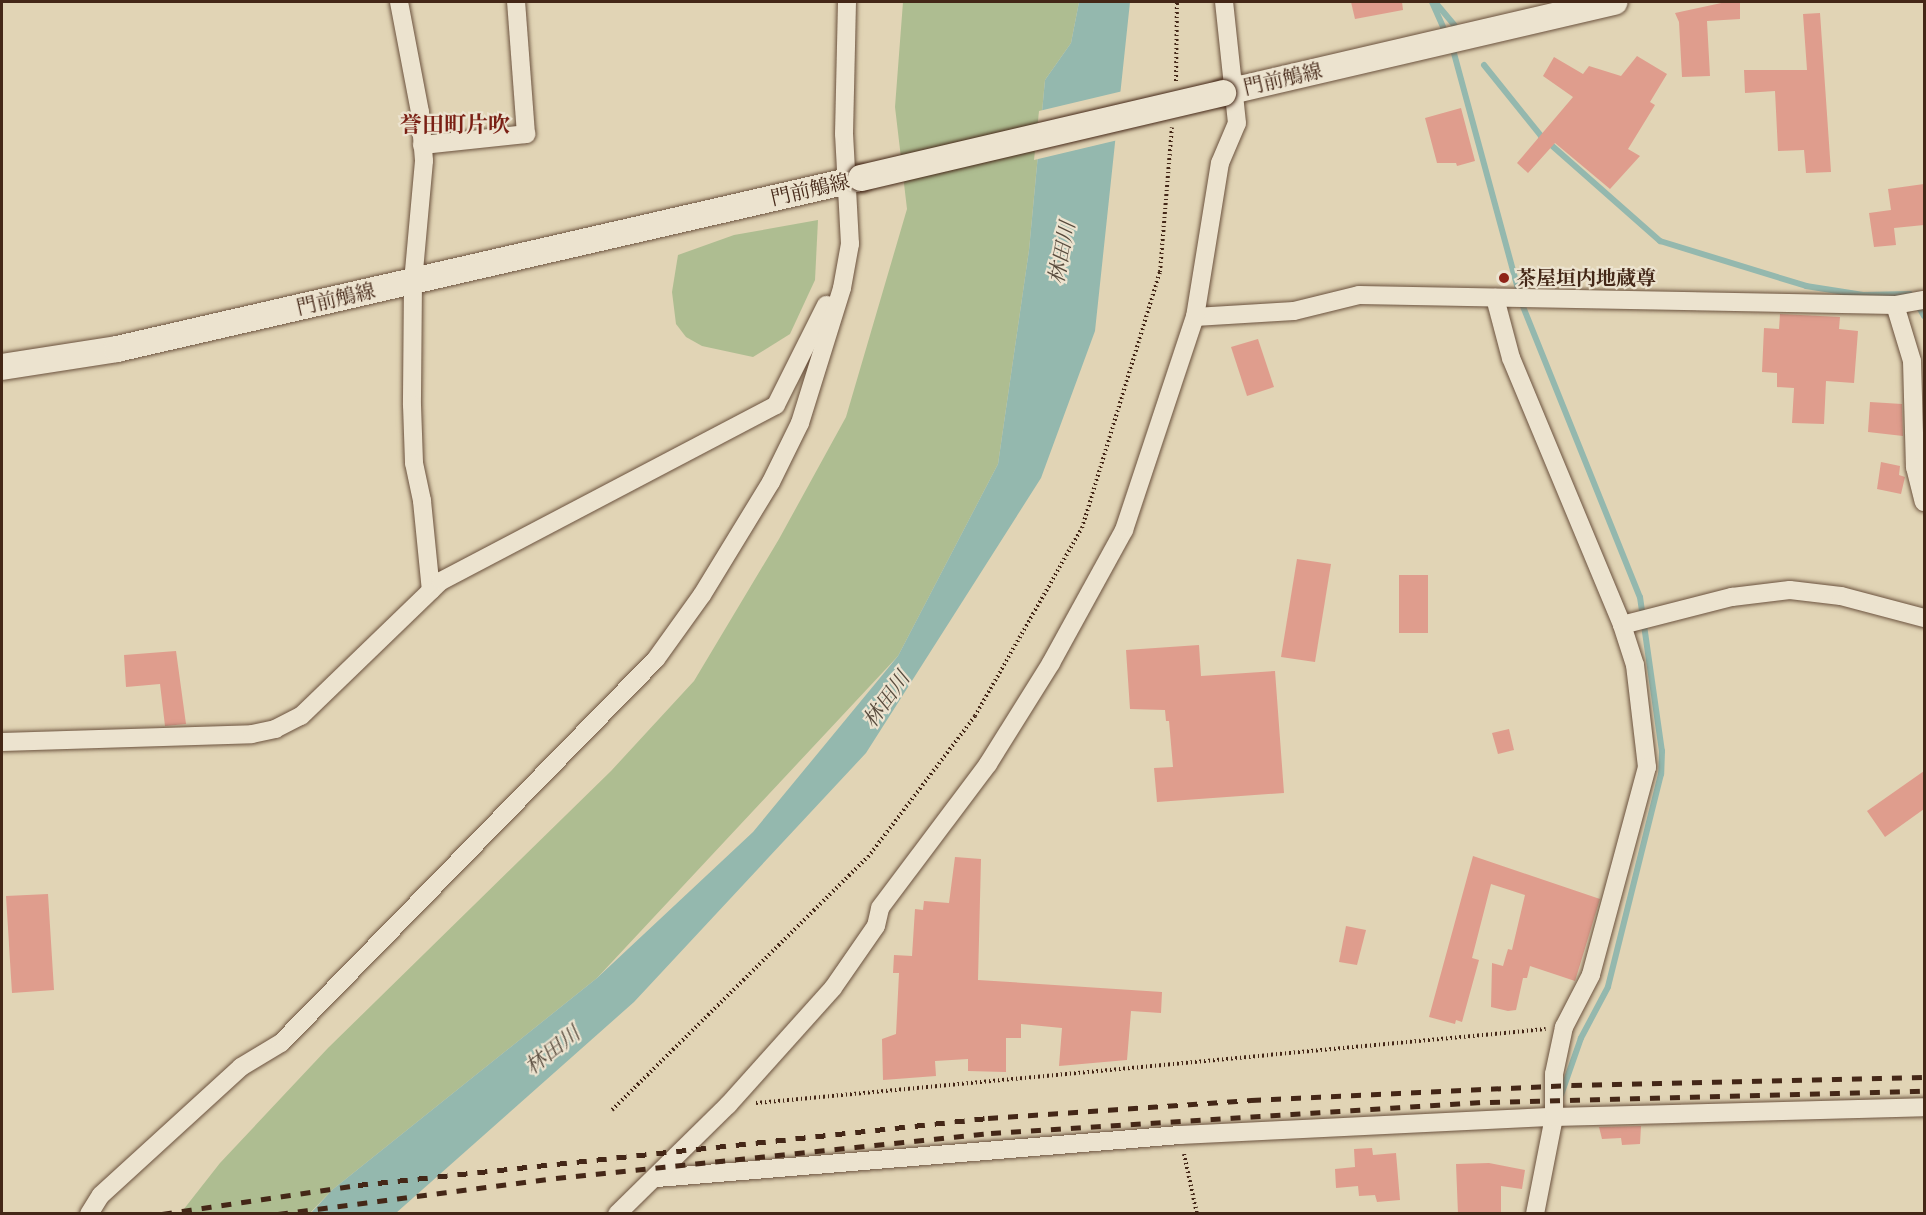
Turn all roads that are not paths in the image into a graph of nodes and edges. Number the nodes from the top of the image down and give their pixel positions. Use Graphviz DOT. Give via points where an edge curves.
graph roads {
  1 [pos="399,2"];
  2 [pos="516,2"];
  3 [pos="847,2"];
  4 [pos="1224,2"];
  5 [pos="1615,2"];
  6 [pos="1228,91"];
  7 [pos="422,145"];
  8 [pos="854,180"];
  9 [pos="413,282"];
  10 [pos="842,288"];
  11 [pos="1495,298"];
  12 [pos="1924,300"];
  13 [pos="1895,305"];
  14 [pos="1195,317"];
  15 [pos="2,367"];
  16 [pos="1924,502"];
  17 [pos="431,591"];
  18 [pos="1924,618"];
  19 [pos="1622,625"];
  20 [pos="2,742"];
  21 [pos="1924,1107"];
  22 [pos="1554,1117"];
  23 [pos="657,1178"];
  24 [pos="88,1214"];
  25 [pos="617,1214"];
  26 [pos="1535,1214"];
  1 -- 7 [label="street"];
  2 -- 7 [label="street" via="526,134"];
  3 -- 8 [label="street" via="844,134"];
  4 -- 6 [label="street"];
  5 -- 6 [label="main road, 門前鵤線"];
  6 -- 8 [label="main road, 門前鵤線, bridge"];
  6 -- 14 [label="street" via="1237,123 1220,163"];
  7 -- 9 [label="street"];
  8 -- 9 [label="main road, 門前鵤線"];
  8 -- 10 [label="street" via="850,244"];
  9 -- 15 [label="main road, 門前鵤線" via="117,349"];
  9 -- 17 [label="street" via="414,463 423,501"];
  10 -- 17 [label="street" via="823,308 776,405 441,581"];
  10 -- 24 [label="street" via="800,423 771,482 702,595 656,659 281,1043 240,1067 102,1195"];
  11 -- 13 [label="street"];
  11 -- 14 [label="street" via="1359,295 1294,311"];
  11 -- 19 [label="street" via="1511,358"];
  12 -- 13 [label="street"];
  13 -- 16 [label="street" via="1912,361 1915,467"];
  14 -- 23 [label="street" via="1124,530 1051,663 988,764 880,908 876,926 833,988"];
  17 -- 20 [label="street" via="301,716 275,729 252,734"];
  18 -- 19 [label="street" via="1841,596 1790,590 1732,597"];
  19 -- 22 [label="street" via="1635,665 1647,767 1591,975 1564,1027 1554,1074"];
  21 -- 22 [label="street"];
  22 -- 23 [label="street" via="1180,1135"];
  22 -- 26 [label="street"];
  23 -- 25 [label="street"];
}
